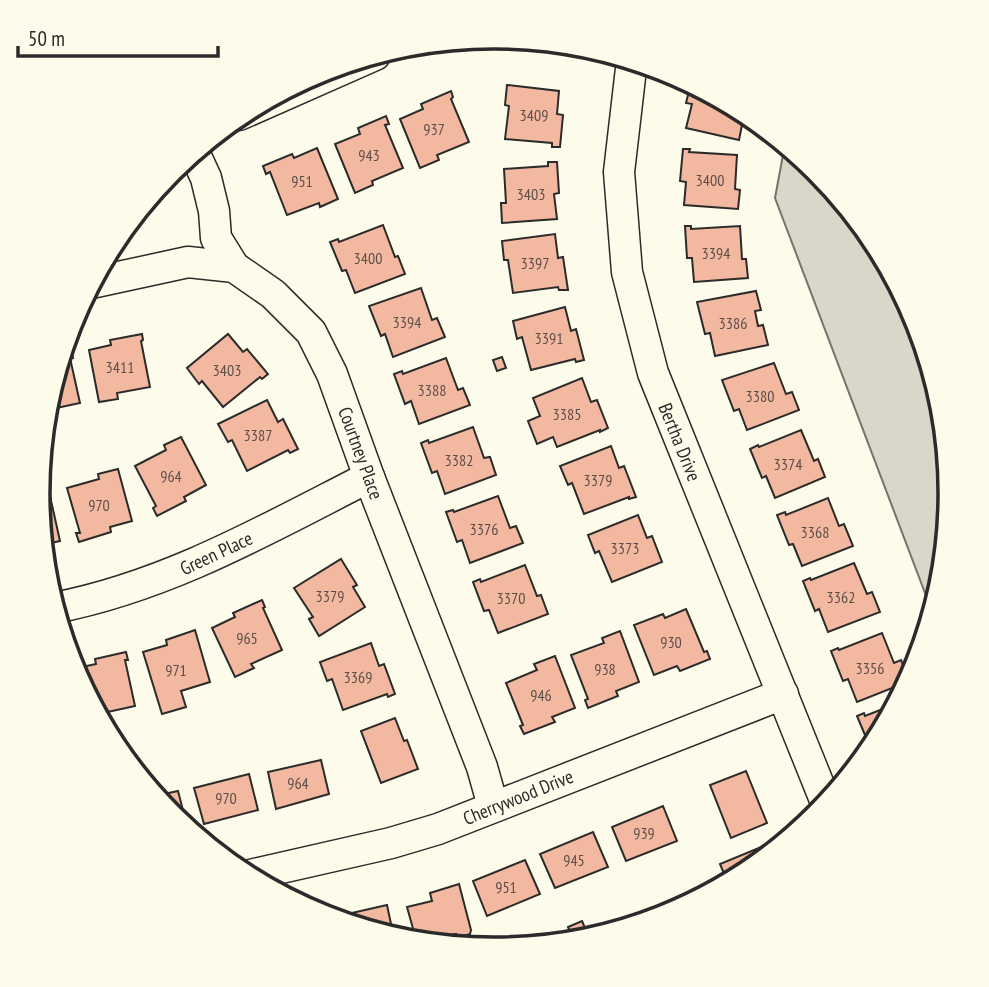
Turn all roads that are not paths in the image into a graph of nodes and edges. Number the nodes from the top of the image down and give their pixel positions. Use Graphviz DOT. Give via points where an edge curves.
graph roads {
  1 [pos="631,71"];
  2 [pos="198,161"];
  3 [pos="234,267"];
  4 [pos="105,280"];
  5 [pos="369,477"];
  6 [pos="64,605"];
  7 [pos="783,694"];
  8 [pos="823,794"];
  9 [pos="493,806"];
  10 [pos="263,872"];
  1 -- 7 [label="street, Bertha Drive" via="618,172 627,272 653,373"];
  2 -- 3 [label="street" via="214,211 216,239"];
  3 -- 4 [label="street, Courtney Place" via="188,262"];
  3 -- 5 [label="street, Courtney Place" via="273,294 311,332 332,374"];
  5 -- 6 [label="street, Green Place" via="204,561 159,579"];
  5 -- 9 [label="street, Courtney Place"];
  7 -- 8 [label="street, Bertha Drive"];
  7 -- 9 [label="street, Cherrywood Drive"];
  9 -- 10 [label="street, Cherrywood Drive" via="391,843"];
}
